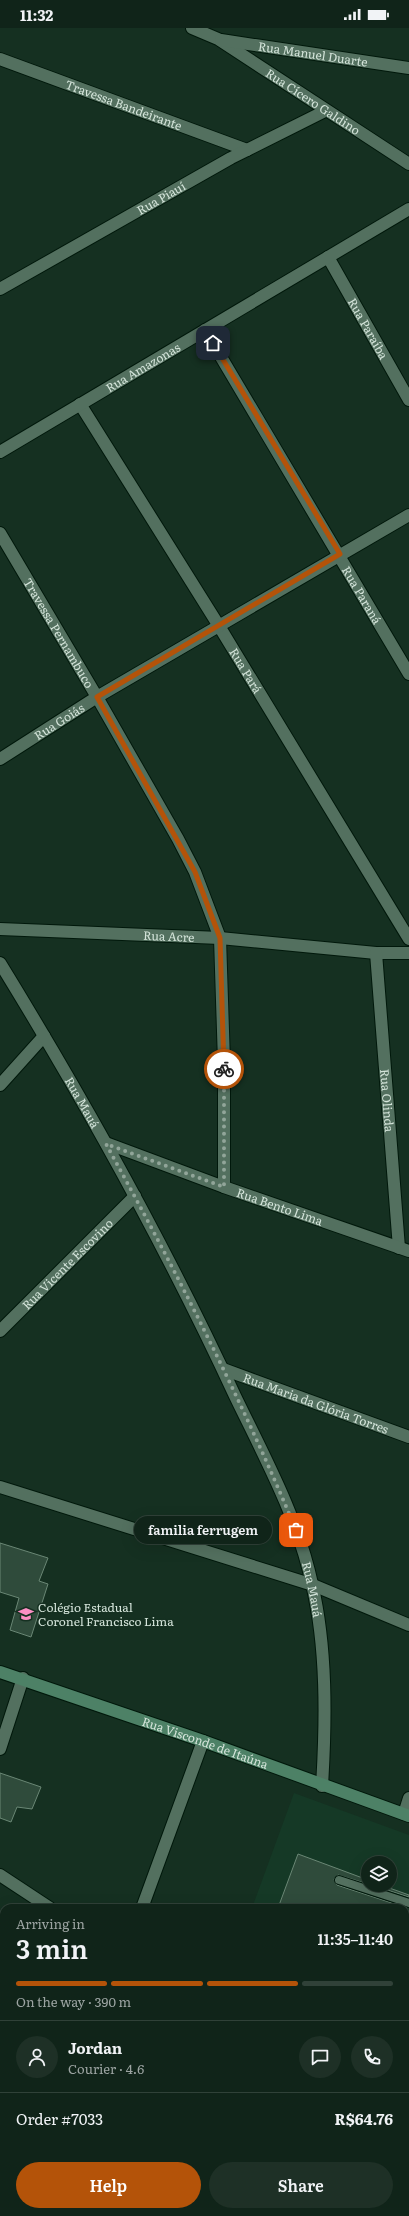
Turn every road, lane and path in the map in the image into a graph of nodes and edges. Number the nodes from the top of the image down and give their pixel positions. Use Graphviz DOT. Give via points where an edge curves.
graph roads {
  1 [pos="192,28"];
  2 [pos="218,39"];
  3 [pos="0,59"];
  4 [pos="409,68"];
  5 [pos="325,111"];
  6 [pos="247,150"];
  7 [pos="409,164"];
  8 [pos="409,209"];
  9 [pos="328,257"];
  10 [pos="0,289"];
  11 [pos="205,330"];
  12 [pos="409,400"];
  13 [pos="80,404"];
  14 [pos="0,452"];
  15 [pos="409,515"];
  16 [pos="0,533"];
  17 [pos="340,554"];
  18 [pos="219,626"];
  19 [pos="409,674"];
  20 [pos="97,697"];
  21 [pos="0,759"];
  22 [pos="0,929"];
  23 [pos="220,938"];
  24 [pos="409,939"];
  25 [pos="376,953"];
  26 [pos="409,953"];
  27 [pos="0,963"];
  28 [pos="44,1036"];
  29 [pos="0,1085"];
  30 [pos="106,1144"];
  31 [pos="224,1187"];
  32 [pos="134,1196"];
  33 [pos="404,1250"];
  34 [pos="0,1331"];
  35 [pos="223,1368"];
  36 [pos="409,1437"];
  37 [pos="0,1486"];
  38 [pos="313,1585"];
  39 [pos="409,1625"];
  40 [pos="0,1672"];
  41 [pos="23,1678"];
  42 [pos="203,1741"];
  43 [pos="0,1750"];
  44 [pos="322,1786"];
  45 [pos="409,1798"];
  46 [pos="406,1815"];
  47 [pos="0,1875"];
  48 [pos="339,1880"];
  49 [pos="409,1903"];
  50 [pos="44,1904"];
  51 [pos="143,1904"];
  1 -- 2 [label="street"];
  2 -- 4 [label="street, Rua Manuel Duarte"];
  2 -- 5 [label="street, Rua Cícero Galdino"];
  3 -- 6 [label="street, Travessa Bandeirante"];
  5 -- 6 [label="street, Rua Piauí"];
  5 -- 7 [label="street, Rua Cícero Galdino"];
  6 -- 10 [label="street, Rua Piauí"];
  8 -- 9 [label="street, Rua Amazonas"];
  9 -- 11 [label="street, Rua Amazonas"];
  9 -- 12 [label="street, Rua Paraíba"];
  11 -- 13 [label="street, Rua Amazonas"];
  11 -- 17 [label="street, Rua Paraná"];
  13 -- 14 [label="street, Rua Amazonas"];
  13 -- 18 [label="street, Rua Pará"];
  15 -- 17 [label="street, Rua Goiás"];
  16 -- 20 [label="street, Travessa Pernambuco"];
  17 -- 18 [label="street, Rua Goiás"];
  17 -- 19 [label="street, Rua Paraná"];
  18 -- 20 [label="street, Rua Goiás"];
  18 -- 24 [label="street, Rua Pará"];
  20 -- 21 [label="street, Rua Goiás"];
  20 -- 23 [label="street, Travessa Pernambuco" via="195,872"];
  22 -- 23 [label="street, Rua Acre"];
  23 -- 25 [label="street, Rua Acre"];
  23 -- 31 [label="street, Travessa Pernambuco" via="224,1062"];
  25 -- 26 [label="street, Rua Acre"];
  25 -- 33 [label="street, Rua Olinda"];
  27 -- 28 [label="street, Rua Mauá"];
  28 -- 29 [label="street"];
  28 -- 30 [label="street, Rua Mauá"];
  30 -- 31 [label="street, Rua Bento Lima"];
  30 -- 32 [label="street, Rua Mauá"];
  31 -- 33 [label="street, Rua Bento Lima"];
  32 -- 34 [label="street, Rua Vicente Escovino"];
  32 -- 35 [label="street, Rua Mauá"];
  35 -- 36 [label="street, Rua Maria da Glória Torres"];
  35 -- 38 [label="street, Rua Mauá" via="301,1543"];
  37 -- 38 [label="street"];
  38 -- 39 [label="street"];
  38 -- 44 [label="street, Rua Mauá" via="324,1668 325,1735"];
  40 -- 41 [label="main road, Rua Visconde de Itaúna"];
  41 -- 42 [label="main road, Rua Visconde de Itaúna"];
  41 -- 43 [label="street"];
  42 -- 44 [label="main road, Rua Visconde de Itaúna"];
  42 -- 51 [label="street"];
  44 -- 46 [label="main road, Rua Visconde de Itaúna"];
  45 -- 46 [label="street"];
  47 -- 50 [label="street"];
  48 -- 49 [label="lane"];
}
